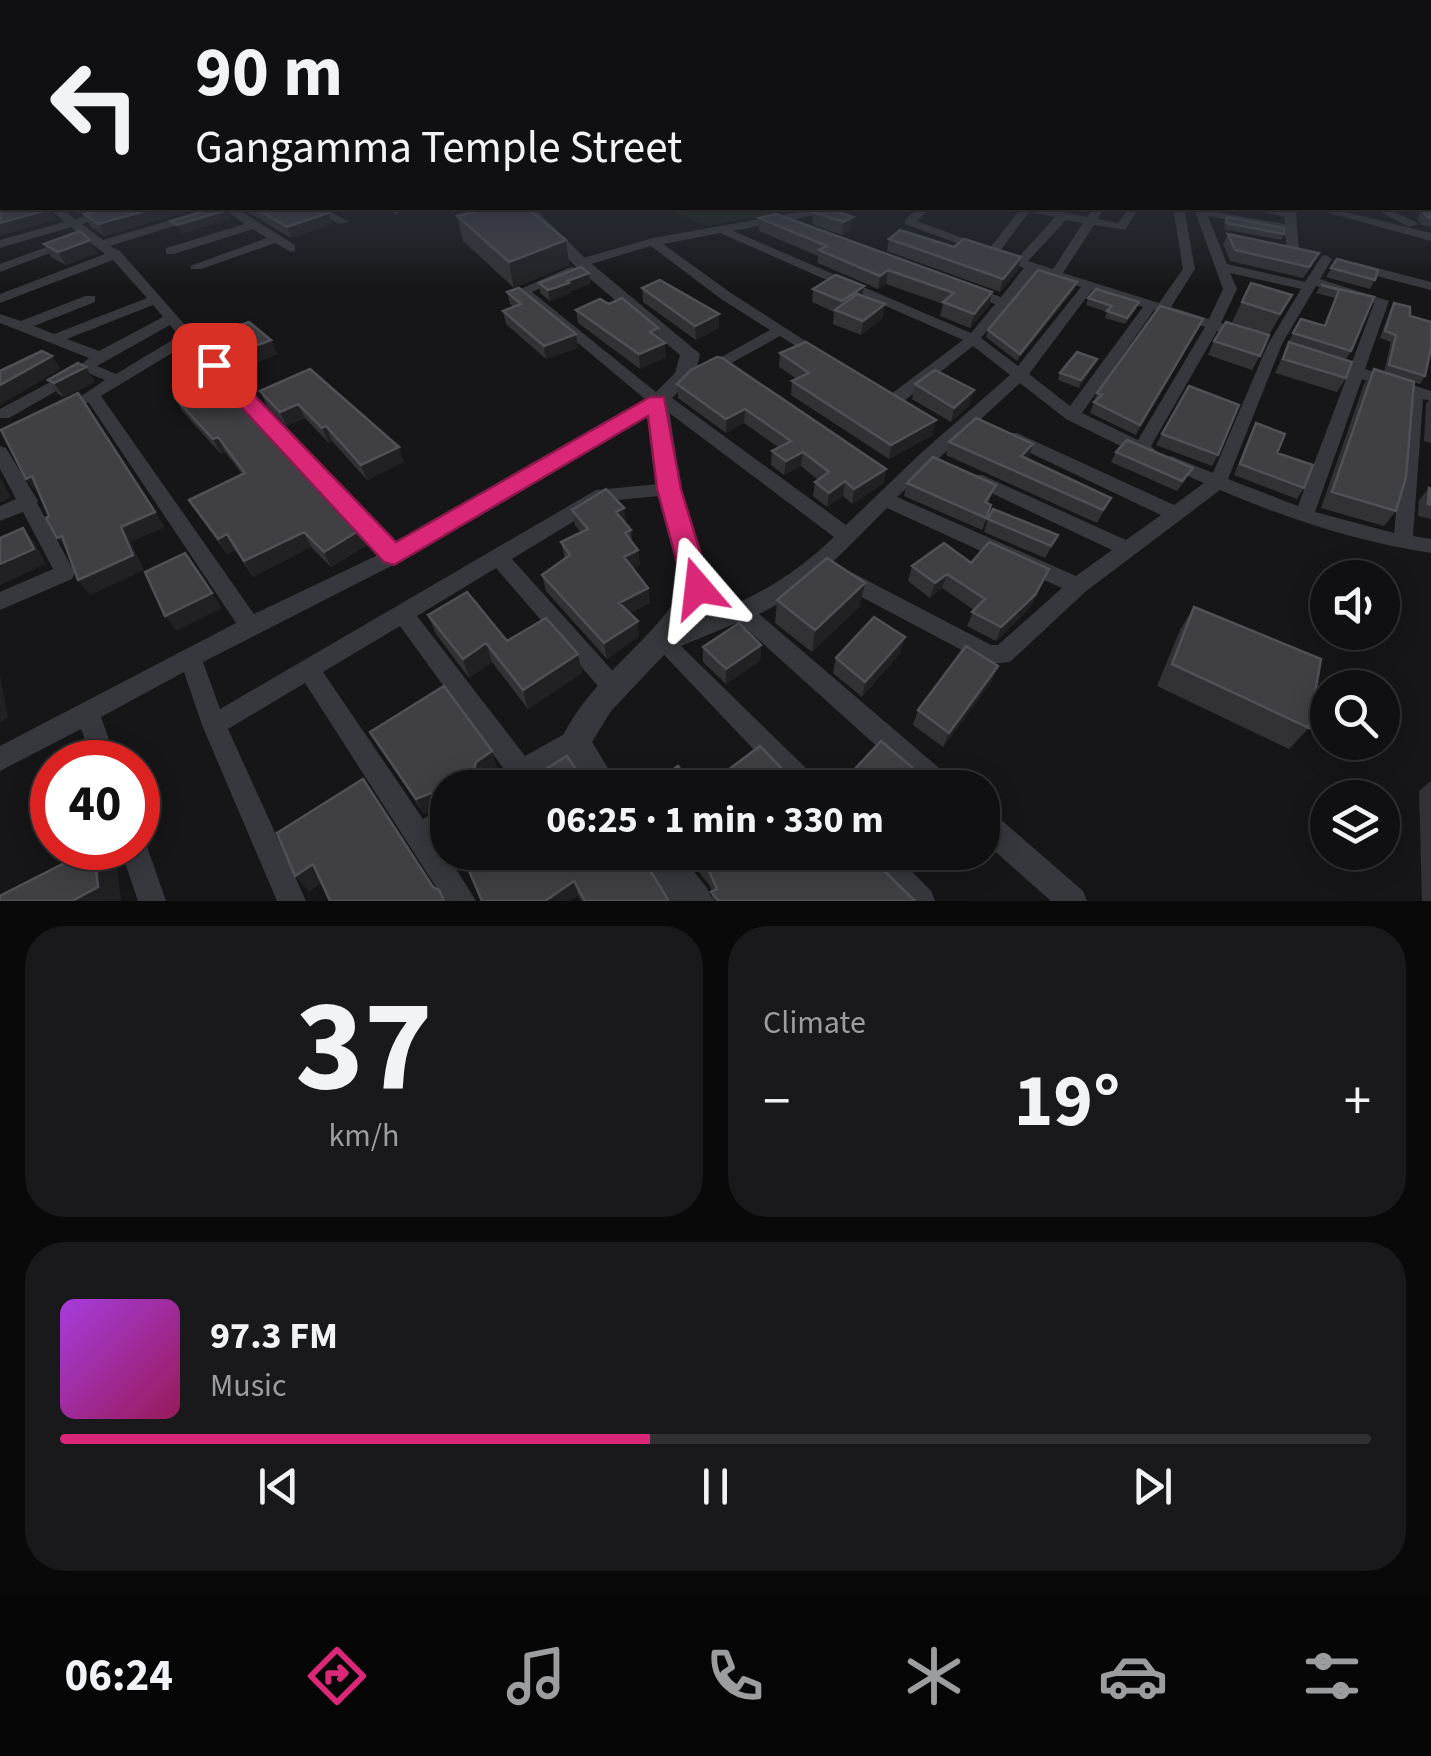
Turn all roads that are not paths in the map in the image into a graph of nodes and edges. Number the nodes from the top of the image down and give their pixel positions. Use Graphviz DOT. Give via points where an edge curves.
graph roads {
  1 [pos="57,210"];
  2 [pos="118,210"];
  3 [pos="214,210"];
  4 [pos="232,210"];
  5 [pos="320,210"];
  6 [pos="528,210"];
  7 [pos="828,210"];
  8 [pos="922,210"];
  9 [pos="1024,210"];
  10 [pos="1037,210"];
  11 [pos="1098,210"];
  12 [pos="1133,210"];
  13 [pos="1179,210"];
  14 [pos="1200,210"];
  15 [pos="1261,210"];
  16 [pos="1325,210"];
  17 [pos="1383,210"];
  18 [pos="1416,210"];
  19 [pos="1064,215"];
  20 [pos="1291,217"];
  21 [pos="1091,220"];
  22 [pos="781,221"];
  23 [pos="1407,221"];
  24 [pos="344,222"];
  25 [pos="73,223"];
  26 [pos="253,225"];
  27 [pos="799,228"];
  28 [pos="724,231"];
  29 [pos="1212,234"];
  30 [pos="1431,235"];
  31 [pos="1228,237"];
  32 [pos="275,238"];
  33 [pos="654,242"];
  34 [pos="0,244"];
  35 [pos="104,244"];
  36 [pos="1276,247"];
  37 [pos="291,248"];
  38 [pos="1292,250"];
  39 [pos="170,252"];
  40 [pos="992,253"];
  41 [pos="1326,259"];
  42 [pos="583,265"];
  43 [pos="1026,265"];
  44 [pos="196,266"];
  45 [pos="0,268"];
  46 [pos="1056,274"];
  47 [pos="1226,280"];
  48 [pos="948,282"];
  49 [pos="1090,284"];
  50 [pos="1431,286"];
  51 [pos="1245,296"];
  52 [pos="1299,297"];
  53 [pos="156,298"];
  54 [pos="90,299"];
  55 [pos="0,300"];
  56 [pos="1003,302"];
  57 [pos="1156,307"];
  58 [pos="0,318"];
  59 [pos="172,318"];
  60 [pos="1213,325"];
  61 [pos="21,326"];
  62 [pos="780,330"];
  63 [pos="54,338"];
  64 [pos="188,338"];
  65 [pos="973,339"];
  66 [pos="1283,347"];
  67 [pos="690,354"];
  68 [pos="1308,355"];
  69 [pos="829,361"];
  70 [pos="93,362"];
  71 [pos="722,363"];
  72 [pos="1357,372"];
  73 [pos="1019,376"];
  74 [pos="750,377"];
  75 [pos="117,380"];
  76 [pos="877,391"];
  77 [pos="1424,394"];
  78 [pos="92,395"];
  79 [pos="657,401"];
  80 [pos="62,410"];
  81 [pos="3,414"];
  82 [pos="1072,415"];
  83 [pos="973,420"];
  84 [pos="4,447"];
  85 [pos="1141,449"];
  86 [pos="945,465"];
  87 [pos="1218,482"];
  88 [pos="669,489"];
  89 [pos="29,500"];
  90 [pos="886,500"];
  91 [pos="1174,513"];
  92 [pos="0,514"];
  93 [pos="1305,514"];
  94 [pos="848,536"];
  95 [pos="1403,543"];
  96 [pos="1431,546"];
  97 [pos="1126,548"];
  98 [pos="394,556"];
  99 [pos="498,558"];
  100 [pos="819,564"];
  101 [pos="1078,586"];
  102 [pos="0,602"];
  103 [pos="742,612"];
  104 [pos="404,614"];
  105 [pos="250,626"];
  106 [pos="663,642"];
  107 [pos="190,657"];
  108 [pos="309,670"];
  109 [pos="612,686"];
  110 [pos="87,712"];
  111 [pos="214,726"];
  112 [pos="577,739"];
  113 [pos="97,740"];
  114 [pos="0,759"];
  115 [pos="520,770"];
  116 [pos="589,770"];
  117 [pos="790,770"];
  118 [pos="922,770"];
  119 [pos="430,830"];
  120 [pos="419,837"];
  121 [pos="1000,837"];
  122 [pos="141,870"];
  123 [pos="669,870"];
  124 [pos="891,870"];
  125 [pos="152,901"];
  126 [pos="292,901"];
  127 [pos="462,901"];
  128 [pos="694,901"];
  129 [pos="921,901"];
  130 [pos="1074,901"];
  1 -- 25 [label="street"];
  2 -- 25 [label="street"];
  3 -- 35 [label="street"];
  4 -- 26 [label="street"];
  5 -- 24 [label="street"];
  6 -- 42 [label="street"];
  7 -- 22 [label="street"];
  8 -- 40 [label="street" via="909,222"];
  9 -- 40 [label="street"];
  10 -- 19 [label="street"];
  11 -- 21 [label="street"];
  12 -- 21 [label="street" via="1121,227"];
  13 -- 57 [label="street" via="1189,269"];
  14 -- 20 [label="street"];
  14 -- 29 [label="street"];
  15 -- 20 [label="street"];
  16 -- 30 [label="street"];
  17 -- 23 [label="street"];
  18 -- 23 [label="street"];
  19 -- 21 [label="street"];
  19 -- 43 [label="street"];
  20 -- 38 [label="street"];
  21 -- 46 [label="street"];
  22 -- 27 [label="street"];
  22 -- 28 [label="street"];
  23 -- 30 [label="street"];
  25 -- 34 [label="street"];
  25 -- 35 [label="street"];
  26 -- 32 [label="street"];
  26 -- 39 [label="street"];
  28 -- 33 [label="street"];
  28 -- 65 [label="street"];
  29 -- 31 [label="street"];
  29 -- 47 [label="street"];
  32 -- 37 [label="street"];
  32 -- 44 [label="street"];
  33 -- 42 [label="street"];
  33 -- 62 [label="street"];
  35 -- 45 [label="street"];
  35 -- 53 [label="street"];
  35 -- 55 [label="street"];
  36 -- 38 [label="street"];
  38 -- 41 [label="street"];
  40 -- 43 [label="street"];
  41 -- 50 [label="street"];
  41 -- 52 [label="street"];
  42 -- 67 [label="street"];
  42 -- 79 [label="street" via="523,291"];
  43 -- 46 [label="street"];
  43 -- 56 [label="street"];
  46 -- 49 [label="street"];
  47 -- 51 [label="street"];
  47 -- 52 [label="street"];
  47 -- 60 [label="street"];
  48 -- 56 [label="street"];
  49 -- 57 [label="street"];
  49 -- 73 [label="street"];
  52 -- 66 [label="street"];
  52 -- 72 [label="street" via="1382,301"];
  53 -- 59 [label="street"];
  53 -- 63 [label="street"];
  54 -- 61 [label="street"];
  56 -- 65 [label="street"];
  57 -- 60 [label="street"];
  57 -- 82 [label="street"];
  58 -- 61 [label="street"];
  59 -- 64 [label="street"];
  59 -- 70 [label="street"];
  60 -- 66 [label="street"];
  60 -- 85 [label="street"];
  61 -- 63 [label="street"];
  62 -- 69 [label="street"];
  62 -- 71 [label="street"];
  63 -- 70 [label="street"];
  64 -- 75 [label="street"];
  64 -- 98 [label="street"];
  65 -- 73 [label="street"];
  65 -- 76 [label="street" via="901,406"];
  66 -- 87 [label="street"];
  67 -- 71 [label="street"];
  67 -- 79 [label="street" via="685,375"];
  68 -- 72 [label="street"];
  70 -- 75 [label="street"];
  70 -- 81 [label="street"];
  71 -- 74 [label="street"];
  72 -- 77 [label="street"];
  72 -- 93 [label="street"];
  73 -- 82 [label="street"];
  73 -- 83 [label="street"];
  75 -- 78 [label="street"];
  77 -- 95 [label="street"];
  78 -- 80 [label="street"];
  78 -- 105 [label="street"];
  79 -- 88 [label="street"];
  79 -- 94 [label="street"];
  79 -- 98 [label="street"];
  82 -- 85 [label="street"];
  83 -- 86 [label="street" via="946,432"];
  83 -- 91 [label="street"];
  84 -- 89 [label="street"];
  85 -- 87 [label="street"];
  86 -- 90 [label="street" via="896,478"];
  86 -- 97 [label="street"];
  87 -- 91 [label="street"];
  87 -- 93 [label="street"];
  88 -- 99 [label="street" via="603,495"];
  88 -- 106 [label="street" via="698,588"];
  89 -- 92 [label="street"];
  89 -- 102 [label="street" via="65,572"];
  90 -- 94 [label="street"];
  90 -- 101 [label="street"];
  91 -- 97 [label="street"];
  93 -- 95 [label="street"];
  94 -- 100 [label="street"];
  95 -- 96 [label="street"];
  97 -- 101 [label="street"];
  98 -- 105 [label="street"];
  99 -- 104 [label="street"];
  99 -- 109 [label="street"];
  100 -- 101 [label="street" via="988,654 1002,654"];
  100 -- 103 [label="street"];
  103 -- 106 [label="street"];
  103 -- 118 [label="street"];
  104 -- 108 [label="street"];
  104 -- 115 [label="street"];
  105 -- 107 [label="street"];
  106 -- 109 [label="street"];
  106 -- 117 [label="street"];
  107 -- 110 [label="street"];
  107 -- 111 [label="street"];
  108 -- 111 [label="street"];
  108 -- 120 [label="street"];
  109 -- 112 [label="street"];
  110 -- 113 [label="street"];
  110 -- 114 [label="street"];
  111 -- 126 [label="street"];
  112 -- 115 [label="street"];
  112 -- 116 [label="street"];
  119 -- 120 [label="street"];
  120 -- 127 [label="street"];
  121 -- 130 [label="street"];
  122 -- 125 [label="street"];
  123 -- 128 [label="street"];
  124 -- 129 [label="street"];
}
